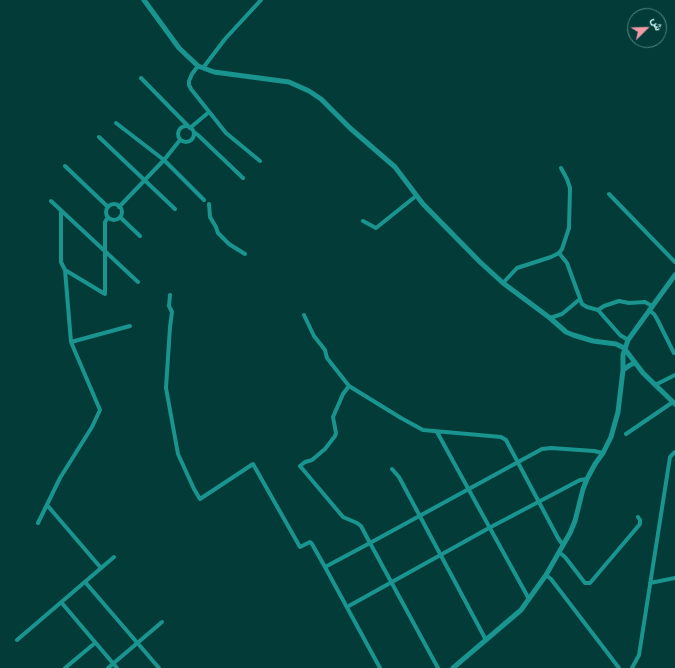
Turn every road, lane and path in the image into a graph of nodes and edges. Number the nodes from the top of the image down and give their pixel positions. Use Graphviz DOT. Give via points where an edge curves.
graph roads {
  1 [pos="144,0"];
  2 [pos="261,0"];
  3 [pos="200,67"];
  4 [pos="141,78"];
  5 [pos="209,112"];
  6 [pos="116,123"];
  7 [pos="190,128"];
  8 [pos="194,132"];
  9 [pos="98,137"];
  10 [pos="180,140"];
  11 [pos="164,160"];
  12 [pos="260,161"];
  13 [pos="65,166"];
  14 [pos="561,168"];
  15 [pos="244,178"];
  16 [pos="145,180"];
  17 [pos="609,194"];
  18 [pos="416,196"];
  19 [pos="204,200"];
  20 [pos="51,202"];
  21 [pos="209,204"];
  22 [pos="108,207"];
  23 [pos="120,207"];
  24 [pos="175,209"];
  25 [pos="61,212"];
  26 [pos="108,217"];
  27 [pos="120,218"];
  28 [pos="363,221"];
  29 [pos="140,236"];
  30 [pos="105,252"];
  31 [pos="559,253"];
  32 [pos="245,254"];
  33 [pos="675,262"];
  34 [pos="65,270"];
  35 [pos="675,275"];
  36 [pos="138,282"];
  37 [pos="503,283"];
  38 [pos="170,295"];
  39 [pos="580,299"];
  40 [pos="650,308"];
  41 [pos="598,310"];
  42 [pos="304,315"];
  43 [pos="550,318"];
  44 [pos="130,326"];
  45 [pos="628,340"];
  46 [pos="71,342"];
  47 [pos="624,348"];
  48 [pos="674,353"];
  49 [pos="635,363"];
  50 [pos="623,370"];
  51 [pos="675,375"];
  52 [pos="655,385"];
  53 [pos="349,386"];
  54 [pos="674,403"];
  55 [pos="436,432"];
  56 [pos="626,434"];
  57 [pos="675,452"];
  58 [pos="603,453"];
  59 [pos="518,463"];
  60 [pos="392,469"];
  61 [pos="587,479"];
  62 [pos="468,489"];
  63 [pos="539,501"];
  64 [pos="47,505"];
  65 [pos="419,516"];
  66 [pos="638,517"];
  67 [pos="38,523"];
  68 [pos="489,528"];
  69 [pos="370,543"];
  70 [pos="563,545"];
  71 [pos="559,552"];
  72 [pos="441,556"];
  73 [pos="114,557"];
  74 [pos="325,567"];
  75 [pos="101,568"];
  76 [pos="546,575"];
  77 [pos="675,578"];
  78 [pos="85,582"];
  79 [pos="392,582"];
  80 [pos="650,583"];
  81 [pos="529,599"];
  82 [pos="61,602"];
  83 [pos="347,607"];
  84 [pos="162,622"];
  85 [pos="17,640"];
  86 [pos="486,640"];
  87 [pos="95,642"];
  88 [pos="138,643"];
  89 [pos="113,664"];
  90 [pos="459,666"];
  91 [pos="65,668"];
  92 [pos="108,668"];
  93 [pos="117,668"];
  94 [pos="159,668"];
  95 [pos="380,668"];
  96 [pos="438,668"];
  97 [pos="453,668"];
  98 [pos="620,668"];
  99 [pos="632,668"];
  1 -- 3 [label="street" via="179,48"];
  2 -- 3 [label="street"];
  3 -- 5 [label="street" via="192,74 190,85"];
  3 -- 18 [label="street" via="214,72 289,82 310,91 395,167"];
  4 -- 7 [label="street"];
  5 -- 7 [label="street"];
  5 -- 12 [label="street" via="226,134"];
  6 -- 11 [label="street"];
  7 -- 8 [label="street"];
  7 -- 10 [label="street" via="181,128 178,133"];
  8 -- 10 [label="street" via="190,141"];
  8 -- 15 [label="street"];
  9 -- 16 [label="street"];
  10 -- 11 [label="street"];
  11 -- 16 [label="street"];
  11 -- 19 [label="street"];
  13 -- 22 [label="street"];
  14 -- 31 [label="street" via="570,188 569,228"];
  16 -- 23 [label="street"];
  16 -- 24 [label="street"];
  17 -- 33 [label="street"];
  18 -- 28 [label="street" via="376,228"];
  18 -- 37 [label="street"];
  20 -- 25 [label="street"];
  21 -- 32 [label="street" via="210,217 218,233"];
  22 -- 23 [label="street" via="114,204"];
  22 -- 26 [label="street"];
  23 -- 27 [label="street"];
  25 -- 30 [label="street"];
  25 -- 34 [label="street" via="61,262"];
  26 -- 27 [label="street" via="116,220"];
  26 -- 30 [label="street"];
  27 -- 29 [label="street"];
  30 -- 34 [label="street" via="105,294"];
  30 -- 36 [label="street"];
  31 -- 37 [label="street" via="517,268"];
  31 -- 39 [label="street" via="567,263"];
  34 -- 46 [label="street"];
  35 -- 40 [label="street"];
  37 -- 43 [label="street"];
  38 -- 74 [label="street" via="169,306 172,312 166,388 178,454 194,489 200,499 253,464 300,547 310,542"];
  39 -- 41 [label="street" via="582,304"];
  39 -- 43 [label="street" via="568,310"];
  40 -- 41 [label="street" via="645,302 619,301"];
  40 -- 45 [label="street"];
  40 -- 48 [label="street"];
  41 -- 45 [label="street" via="620,335"];
  42 -- 53 [label="street" via="314,336 325,350 327,358"];
  43 -- 47 [label="street" via="573,335"];
  44 -- 46 [label="street"];
  45 -- 47 [label="street"];
  46 -- 64 [label="street" via="100,410"];
  47 -- 49 [label="street"];
  47 -- 50 [label="street"];
  49 -- 50 [label="street"];
  49 -- 52 [label="street"];
  50 -- 58 [label="street" via="615,426"];
  51 -- 52 [label="street"];
  52 -- 54 [label="street"];
  53 -- 55 [label="street" via="401,418 424,430"];
  53 -- 69 [label="street" via="333,418 335,436 325,449 300,466 343,517 361,526"];
  54 -- 56 [label="street"];
  55 -- 59 [label="street" via="501,437 506,440"];
  55 -- 62 [label="street"];
  57 -- 80 [label="street" via="670,457"];
  58 -- 59 [label="street" via="550,448 542,449"];
  58 -- 61 [label="street"];
  59 -- 62 [label="street"];
  59 -- 63 [label="street"];
  60 -- 65 [label="street"];
  61 -- 63 [label="street" via="580,480"];
  61 -- 70 [label="street" via="575,521"];
  62 -- 65 [label="street"];
  62 -- 68 [label="street"];
  63 -- 68 [label="street"];
  63 -- 70 [label="street"];
  64 -- 67 [label="street"];
  64 -- 75 [label="street"];
  65 -- 69 [label="street"];
  65 -- 72 [label="street"];
  66 -- 71 [label="street" via="640,524 590,583 585,582"];
  68 -- 72 [label="street"];
  68 -- 81 [label="street"];
  69 -- 74 [label="street"];
  69 -- 79 [label="street"];
  70 -- 71 [label="street"];
  71 -- 76 [label="street"];
  72 -- 79 [label="street"];
  72 -- 86 [label="street"];
  73 -- 75 [label="street"];
  74 -- 83 [label="street"];
  75 -- 78 [label="street"];
  76 -- 81 [label="street"];
  76 -- 98 [label="street"];
  77 -- 80 [label="street"];
  78 -- 82 [label="street"];
  78 -- 88 [label="street"];
  79 -- 83 [label="street"];
  79 -- 96 [label="street"];
  80 -- 99 [label="street" via="639,655"];
  81 -- 86 [label="street" via="517,614"];
  82 -- 85 [label="street"];
  82 -- 87 [label="street"];
  83 -- 95 [label="street"];
  84 -- 88 [label="street"];
  86 -- 90 [label="street"];
  87 -- 89 [label="street"];
  87 -- 91 [label="street"];
  88 -- 89 [label="street"];
  88 -- 94 [label="street"];
  89 -- 92 [label="street"];
  89 -- 93 [label="street"];
  90 -- 97 [label="street"];
}
